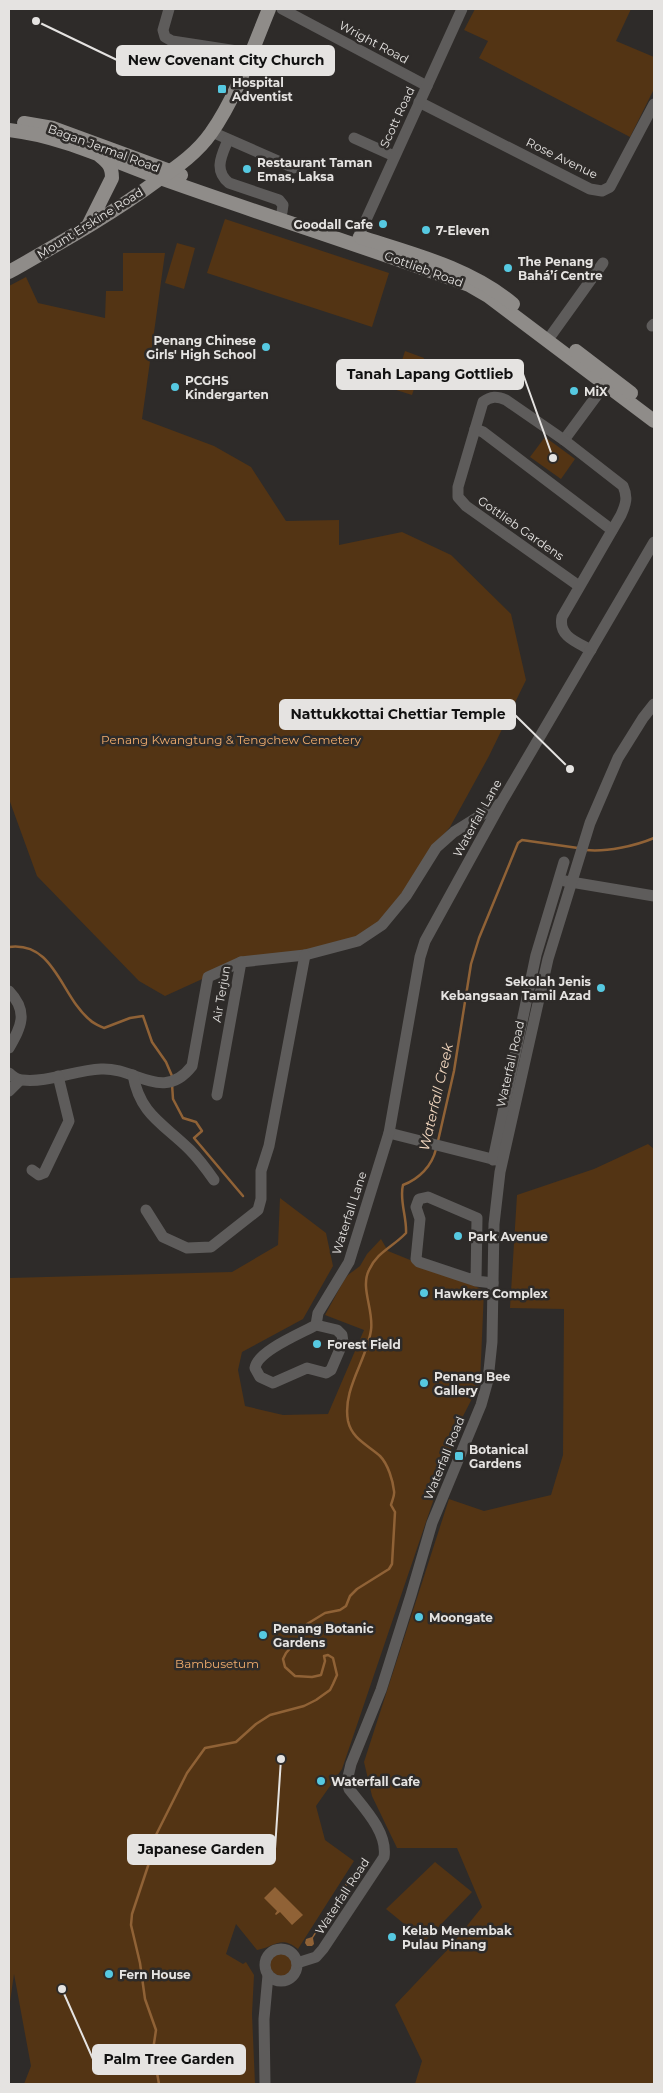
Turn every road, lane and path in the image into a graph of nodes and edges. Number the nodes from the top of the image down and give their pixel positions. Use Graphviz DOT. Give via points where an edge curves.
graph roads {
  1 [pos="169,9"];
  2 [pos="269,9"];
  3 [pos="282,9"];
  4 [pos="462,9"];
  5 [pos="250,53"];
  6 [pos="427,86"];
  7 [pos="419,102"];
  8 [pos="654,104"];
  9 [pos="9,121"];
  10 [pos="9,130"];
  11 [pos="212,132"];
  12 [pos="354,138"];
  13 [pos="228,140"];
  14 [pos="100,156"];
  15 [pos="192,156"];
  16 [pos="394,156"];
  17 [pos="294,168"];
  18 [pos="165,175"];
  19 [pos="187,182"];
  20 [pos="134,197"];
  21 [pos="216,197"];
  22 [pos="282,212"];
  23 [pos="88,227"];
  24 [pos="356,241"];
  25 [pos="604,263"];
  26 [pos="9,272"];
  27 [pos="552,334"];
  28 [pos="608,381"];
  29 [pos="654,410"];
  30 [pos="654,421"];
  31 [pos="475,429"];
  32 [pos="564,440"];
  33 [pos="612,530"];
  34 [pos="654,542"];
  35 [pos="579,586"];
  36 [pos="591,650"];
  37 [pos="654,704"];
  38 [pos="501,803"];
  39 [pos="564,862"];
  40 [pos="558,879"];
  41 [pos="570,884"];
  42 [pos="654,896"];
  43 [pos="305,955"];
  44 [pos="240,962"];
  45 [pos="9,991"];
  46 [pos="9,1048"];
  47 [pos="9,1073"];
  48 [pos="132,1075"];
  49 [pos="58,1076"];
  50 [pos="20,1080"];
  51 [pos="9,1091"];
  52 [pos="217,1095"];
  53 [pos="388,1133"];
  54 [pos="497,1161"];
  55 [pos="32,1170"];
  56 [pos="214,1180"];
  57 [pos="146,1210"];
  58 [pos="476,1281"];
  59 [pos="493,1284"];
  60 [pos="316,1325"];
  61 [pos="297,1963"];
  62 [pos="268,1975"];
  63 [pos="265,2084"];
  1 -- 5 [label="street" via="164,30 165,37 172,41"];
  2 -- 5 [label="main road"];
  3 -- 6 [label="street, Wright Road"];
  4 -- 6 [label="street, Scott Road"];
  5 -- 11 [label="main road"];
  6 -- 7 [label="street, Scott Road"];
  7 -- 8 [label="street, Rose Avenue" via="590,188 602,191 610,187"];
  7 -- 16 [label="street, Scott Road"];
  9 -- 18 [label="main road, Bagan Jermal Road" via="53,128"];
  10 -- 14 [label="main road, Bagan Jermal Road" via="59,140"];
  11 -- 13 [label="street"];
  11 -- 15 [label="main road"];
  12 -- 16 [label="street"];
  13 -- 17 [label="street"];
  13 -- 22 [label="street" via="220,161 225,179 279,200 283,205"];
  14 -- 18 [label="main road, Bagan Jermal Road"];
  14 -- 23 [label="main road" via="109,163 112,178"];
  15 -- 18 [label="main road, Mount Erskine Road"];
  15 -- 19 [label="main road" via="186,170"];
  16 -- 24 [label="street, Scott Road"];
  18 -- 19 [label="main road, Gottlieb Road"];
  18 -- 20 [label="main road, Mount Erskine Road"];
  19 -- 21 [label="main road, Gottlieb Road"];
  19 -- 22 [label="main road, Gottlieb Road"];
  20 -- 21 [label="main road" via="171,189"];
  20 -- 23 [label="main road, Mount Erskine Road"];
  21 -- 24 [label="main road, Gottlieb Road"];
  22 -- 24 [label="main road, Gottlieb Road"];
  23 -- 26 [label="main road, Mount Erskine Road"];
  24 -- 27 [label="main road, Gottlieb Road" via="425,259 481,281"];
  24 -- 28 [label="main road, Gottlieb Road" via="477,289"];
  25 -- 27 [label="street"];
  27 -- 28 [label="main road, Gottlieb Road"];
  28 -- 29 [label="main road, Gottlieb Road"];
  28 -- 30 [label="main road, Gottlieb Road"];
  28 -- 32 [label="street"];
  31 -- 32 [label="street, Gottlieb Gardens" via="483,402 495,396 506,400"];
  31 -- 33 [label="street"];
  31 -- 35 [label="street, Gottlieb Gardens" via="458,487 461,502"];
  32 -- 33 [label="street, Gottlieb Gardens" via="623,486 626,503"];
  33 -- 35 [label="street, Gottlieb Gardens"];
  34 -- 36 [label="street, Waterfall Lane"];
  35 -- 36 [label="street, Gottlieb Gardens" via="560,624 568,637"];
  36 -- 38 [label="street, Waterfall Lane"];
  37 -- 41 [label="street, Waterfall Road" via="618,758 584,838"];
  38 -- 43 [label="street, Air Terjun" via="454,832 436,848 406,896 382,925 358,941"];
  38 -- 53 [label="street, Waterfall Lane" via="425,941"];
  39 -- 40 [label="street"];
  40 -- 41 [label="street"];
  40 -- 54 [label="street" via="536,955"];
  41 -- 42 [label="street"];
  41 -- 54 [label="street, Waterfall Road"];
  43 -- 44 [label="street, Air Terjun"];
  43 -- 57 [label="street" via="269,1146 261,1171 262,1199 258,1210 211,1247 187,1248 162,1237"];
  44 -- 48 [label="street" via="208,977 192,1066 184,1076 170,1082 152,1082"];
  44 -- 52 [label="street, Air Terjun"];
  45 -- 46 [label="street" via="18,1005 20,1021 17,1035"];
  47 -- 50 [label="street"];
  48 -- 49 [label="street" via="111,1068"];
  48 -- 56 [label="street" via="144,1105 166,1130 191,1150"];
  49 -- 50 [label="street"];
  49 -- 55 [label="street" via="69,1122 44,1173 39,1175"];
  50 -- 51 [label="street"];
  53 -- 54 [label="street"];
  53 -- 60 [label="street, Waterfall Lane" via="349,1262 318,1312"];
  54 -- 59 [label="street, Waterfall Road"];
  58 -- 58 [label="street" via="478,1219 428,1197 419,1199 415,1257 418,1261"];
  58 -- 59 [label="street"];
  59 -- 61 [label="street, Waterfall Road" via="492,1342 485,1388 432,1524 381,1690 347,1781 349,1789 376,1826 384,1844 384,1857 324,1949 316,1957"];
  60 -- 60 [label="street" via="260,1358 255,1368 260,1377 273,1382 307,1368 326,1373 332,1370 343,1342 342,1335 337,1330"];
  61 -- 62 [label="street" via="295,1973 287,1980 277,1981"];
  61 -- 62 [label="street" via="288,1950 272,1950 264,1965"];
  62 -- 63 [label="street" via="264,2019"];
}
